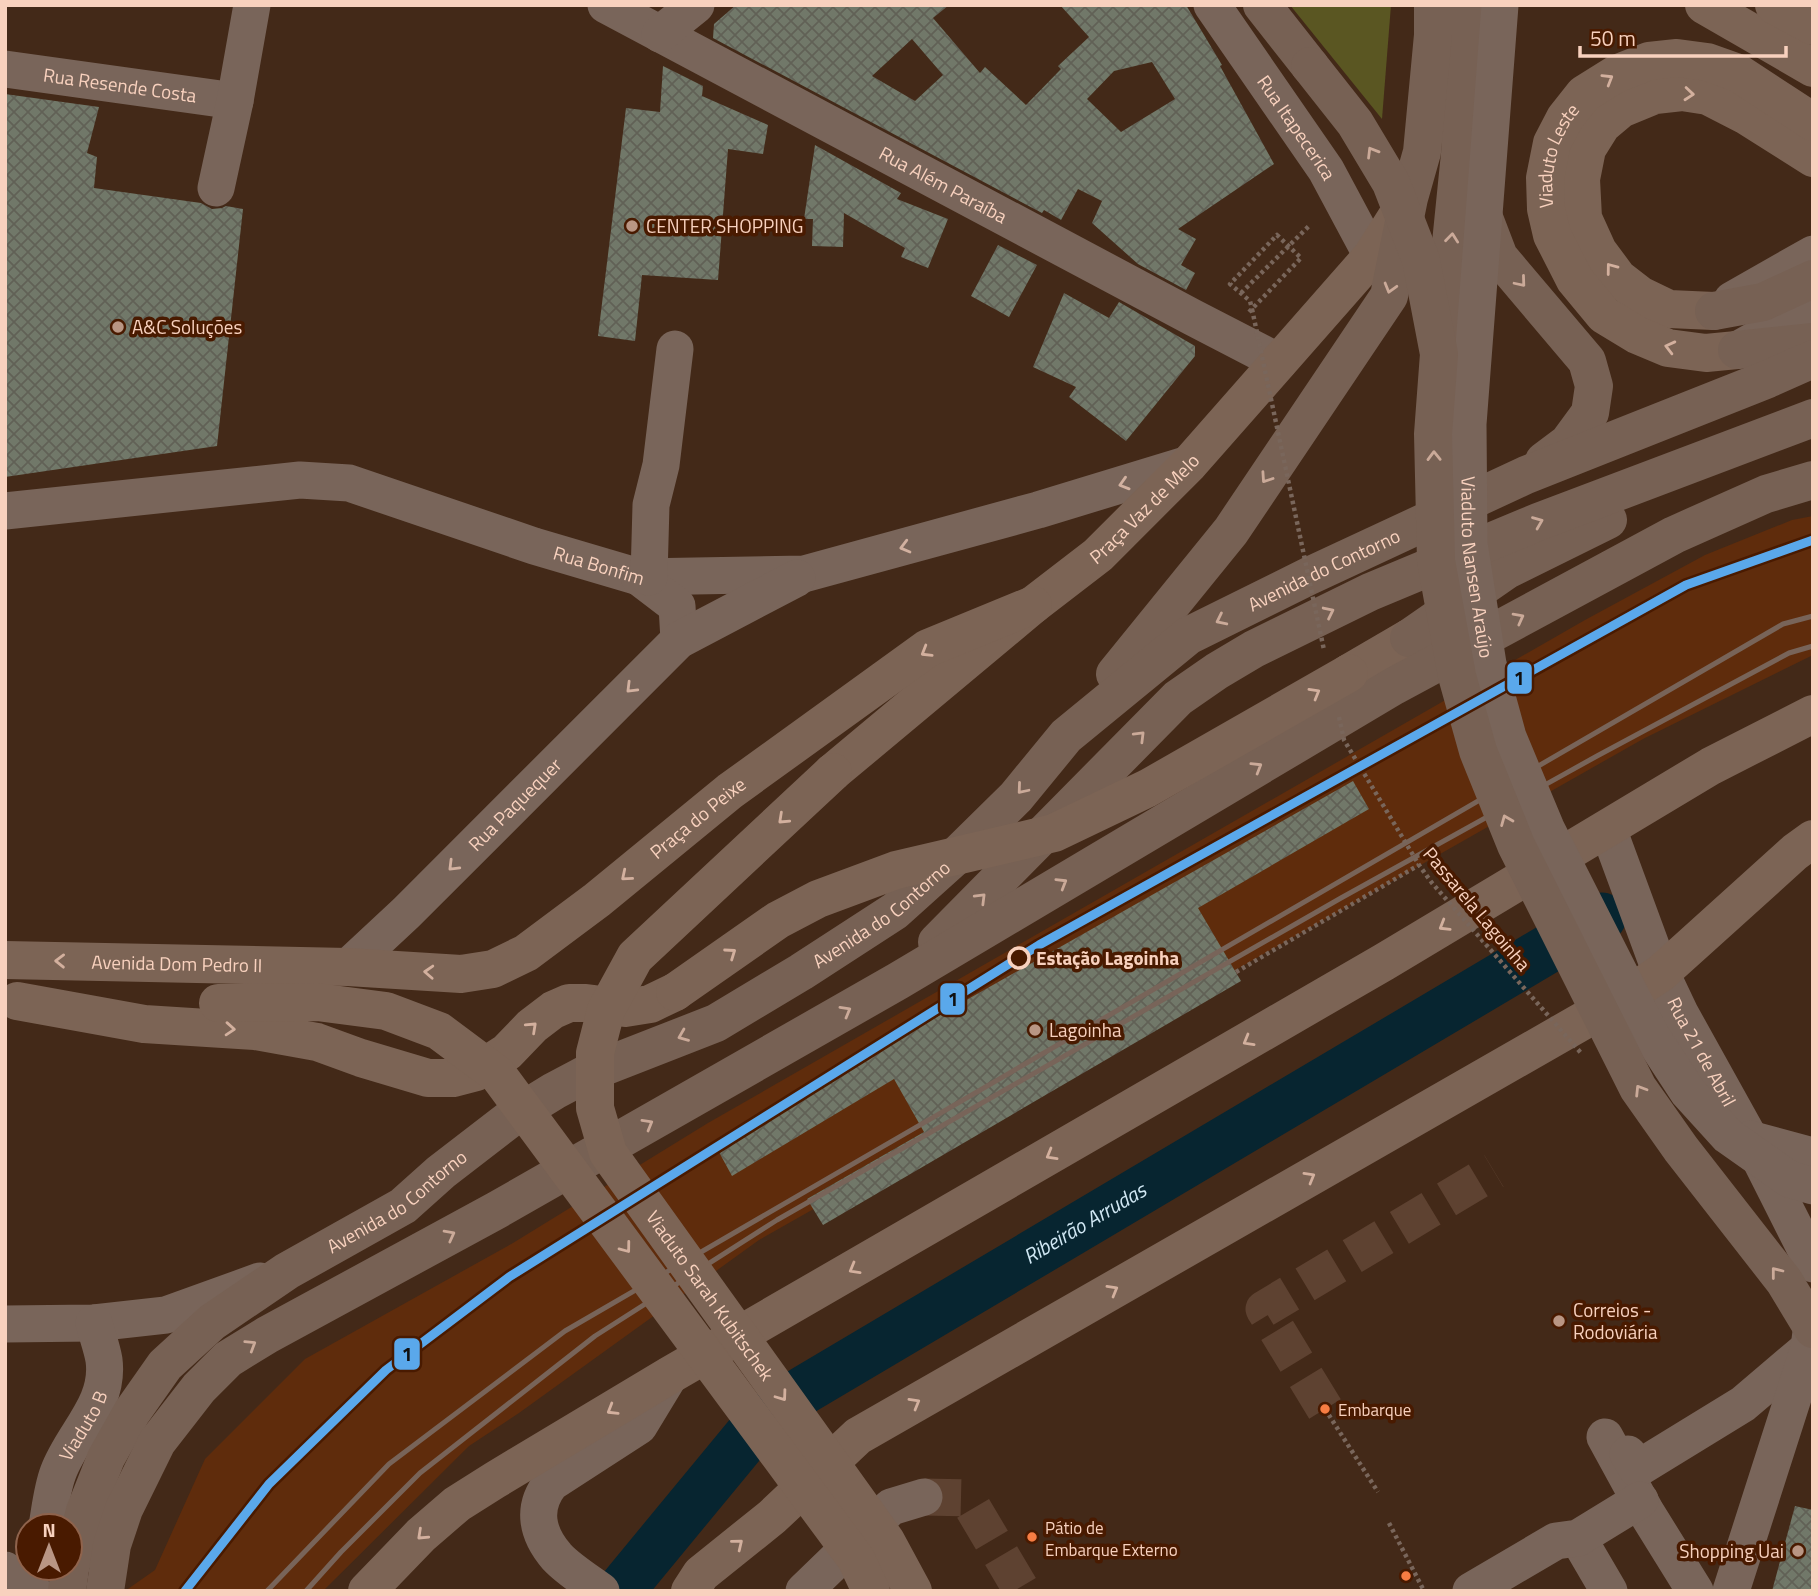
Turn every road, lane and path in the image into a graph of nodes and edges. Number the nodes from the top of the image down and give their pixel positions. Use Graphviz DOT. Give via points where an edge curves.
graph roads {
  1 [pos="252,5"];
  2 [pos="606,5"];
  3 [pos="695,5"];
  4 [pos="1212,5"];
  5 [pos="1262,5"];
  6 [pos="1433,5"];
  7 [pos="1466,5"];
  8 [pos="1485,5"];
  9 [pos="1500,5"];
  10 [pos="1704,5"];
  11 [pos="1774,5"];
  12 [pos="1813,26"];
  13 [pos="660,34"];
  14 [pos="1813,68"];
  15 [pos="5,69"];
  16 [pos="235,102"];
  17 [pos="1813,122"];
  18 [pos="1813,158"];
  19 [pos="216,188"];
  20 [pos="1409,198"];
  21 [pos="1310,225"];
  22 [pos="1288,247"];
  23 [pos="1813,254"];
  24 [pos="1372,256"];
  25 [pos="1813,279"];
  26 [pos="1241,293"];
  27 [pos="1813,307"];
  28 [pos="1252,309"];
  29 [pos="1714,310"];
  30 [pos="1245,316"];
  31 [pos="1813,342"];
  32 [pos="675,349"];
  33 [pos="1737,350"];
  34 [pos="1439,354"];
  35 [pos="1813,359"];
  36 [pos="1279,362"];
  37 [pos="1813,418"];
  38 [pos="1813,433"];
  39 [pos="1189,464"];
  40 [pos="1526,475"];
  41 [pos="1813,480"];
  42 [pos="1766,494"];
  43 [pos="5,511"];
  44 [pos="804,574"];
  45 [pos="644,577"];
  46 [pos="1033,605"];
  47 [pos="1409,638"];
  48 [pos="679,640"];
  49 [pos="1338,666"];
  50 [pos="1338,713"];
  51 [pos="1813,715"];
  52 [pos="1066,736"];
  53 [pos="833,772"];
  54 [pos="1608,829"];
  55 [pos="1813,839"];
  56 [pos="1813,858"];
  57 [pos="1419,865"];
  58 [pos="1767,877"];
  59 [pos="5,960"];
  60 [pos="348,967"];
  61 [pos="1236,972"];
  62 [pos="1661,973"];
  63 [pos="898,981"];
  64 [pos="11,1001"];
  65 [pos="218,1003"];
  66 [pos="1588,1060"];
  67 [pos="1750,1139"];
  68 [pos="1813,1156"];
  69 [pos="1813,1186"];
  70 [pos="1813,1264"];
  71 [pos="287,1271"];
  72 [pos="699,1281"];
  73 [pos="94,1323"];
  74 [pos="5,1324"];
  75 [pos="1811,1331"];
  76 [pos="670,1375"];
  77 [pos="1325,1409"];
  78 [pos="746,1410"];
  79 [pos="1624,1465"];
  80 [pos="1378,1492"];
  81 [pos="924,1497"];
  82 [pos="50,1512"];
  83 [pos="1389,1523"];
  84 [pos="1578,1538"];
  85 [pos="5,1570"];
  86 [pos="700,1585"];
  87 [pos="1424,1590"];
  88 [pos="33,1591"];
  89 [pos="67,1591"];
  90 [pos="105,1591"];
  91 [pos="367,1591"];
  92 [pos="601,1591"];
  93 [pos="804,1591"];
  94 [pos="871,1591"];
  95 [pos="913,1591"];
  96 [pos="1471,1591"];
  97 [pos="1609,1591"];
  98 [pos="1695,1591"];
  99 [pos="1731,1591"];
  1 -- 16 [label="street"];
  2 -- 13 [label="street, Rua Além Paraíba"];
  3 -- 13 [label="street"];
  4 -- 24 [label="street, Rua Itapecerica" via="1326,170"];
  34 -- 5 [label="highway, one-way, bridge" via="1421,260 1391,183 1355,123"];
  6 -- 20 [label="highway" via="1422,152"];
  34 -- 7 [label="highway, one-way, bridge" via="1460,154"];
  8 -- 40 [label="highway, one-way" via="1480,212 1499,257 1587,361 1594,386 1590,412 1569,443"];
  9 -- 69 [label="street, Viaduto Nansen Araújo, bridge" via="1468,424 1469,544 1492,677 1508,737 1546,828 1652,1037 1688,1092 1728,1136 1789,1179"];
  10 -- 14 [label="main road"];
  11 -- 12 [label="main road"];
  13 -- 36 [label="street, Rua Além Paraíba"];
  15 -- 16 [label="street, Rua Resende Costa"];
  16 -- 19 [label="street"];
  33 -- 17 [label="main road, Viaduto Leste, one-way" via="1706,353 1668,348 1604,315 1575,281 1552,235 1545,178 1552,143 1584,94 1649,61 1677,58 1738,73"];
  29 -- 18 [label="main road, Viaduto Leste, one-way" via="1669,309 1640,295 1618,278 1598,251 1583,218 1581,179 1587,149 1602,125 1621,109 1655,95 1682,92 1708,96"];
  20 -- 24 [label="main road, Praça Vaz de Melo"];
  20 -- 52 [label="highway, one-way" via="1389,296 1231,531"];
  21 -- 22 [label="path"];
  22 -- 26 [label="path"];
  22 -- 26 [label="path" via="1277,235 1230,284"];
  22 -- 28 [label="path" via="1301,258"];
  23 -- 29 [label="street"];
  24 -- 36 [label="main road, Praça Vaz de Melo"];
  25 -- 29 [label="highway" via="1763,302"];
  26 -- 28 [label="path"];
  27 -- 33 [label="street, Viaduto Leste"];
  28 -- 30 [label="path, bridge"];
  28 -- 49 [label="path, bridge" via="1283,457"];
  31 -- 33 [label="highway"];
  32 -- 45 [label="street"];
  75 -- 34 [label="highway, one-way, bridge" via="1784,1281 1638,1088 1516,845 1478,751 1457,676 1436,561 1433,433"];
  35 -- 40 [label="highway, Avenida do Contorno"];
  36 -- 39 [label="main road, Praça Vaz de Melo"];
  63 -- 37 [label="highway, Avenida do Contorno, one-way" via="1178,698 1216,671 1370,592 1538,522"];
  38 -- 47 [label="highway" via="1700,477 1575,535 1507,570"];
  39 -- 44 [label="street, Rua Bonfim, one-way"];
  39 -- 46 [label="main road, Praça Vaz de Melo" via="1098,555"];
  40 -- 52 [label="highway, Avenida do Contorno, one-way" via="1188,636"];
  41 -- 42 [label="highway, Avenida do Contorno"];
  42 -- 47 [label="highway" via="1663,522"];
  63 -- 42 [label="highway, Avenida do Contorno, one-way" via="1394,686 1674,535"];
  43 -- 45 [label="street, Rua Bonfim" via="300,480 349,483 534,547"];
  44 -- 45 [label="street, Rua Bonfim"];
  44 -- 48 [label="street, Rua Paquequer"];
  45 -- 48 [label="street" via="677,606"];
  46 -- 53 [label="main road, Praça Vaz de Melo"];
  46 -- 60 [label="main road, Praça do Peixe, one-way" via="928,649 730,791 526,953 493,969 461,974"];
  47 -- 49 [label="main road"];
  48 -- 60 [label="street, Rua Paquequer, one-way"];
  64 -- 49 [label="main road, one-way, bridge" via="144,1024 255,1031 317,1042 428,1078 476,1072 507,1052 553,1010 569,1003 625,1008 650,1004 676,992 778,920 818,900 896,870 1054,833 1149,788"];
  50 -- 57 [label="path, Passarela Lagoinha, bridge" via="1344,740"];
  51 -- 54 [label="main road" via="1711,766"];
  52 -- 71 [label="highway, Avenida do Contorno, one-way" via="1016,796 895,911 716,1023 554,1091 515,1115 403,1206"];
  53 -- 72 [label="main road, Viaduto Sarah Kubitschek, one-way, bridge" via="635,957 606,1010 595,1053 595,1108 608,1153"];
  54 -- 62 [label="street, Rua 21 de Abril"];
  54 -- 76 [label="main road, one-way"];
  55 -- 58 [label="main road"];
  56 -- 58 [label="street"];
  57 -- 61 [label="path"];
  57 -- 66 [label="path, Passarela Lagoinha, bridge"];
  58 -- 62 [label="main road"];
  60 -- 59 [label="main road, Avenida Dom Pedro II, one-way"];
  62 -- 67 [label="street, Rua 21 de Abril"];
  86 -- 62 [label="main road, one-way" via="858,1436"];
  90 -- 63 [label="highway, Avenida do Contorno, one-way" via="112,1545 124,1509 157,1442 228,1359"];
  64 -- 65 [label="main road, Avenida Dom Pedro II"];
  65 -- 78 [label="main road, Viaduto Sarah Kubitschek, one-way, bridge" via="317,1002 386,1011 439,1031 498,1075"];
  67 -- 68 [label="street"];
  67 -- 70 [label="street, Rua 21 de Abril"];
  71 -- 73 [label="street" via="166,1315"];
  71 -- 89 [label="highway, Avenida do Contorno" via="212,1322 165,1365 132,1412 106,1458 85,1511"];
  72 -- 78 [label="main road, bridge"];
  72 -- 95 [label="main road, Viaduto Sarah Kubitschek, one-way, bridge" via="886,1541"];
  73 -- 74 [label="street"];
  73 -- 82 [label="street, Viaduto B" via="104,1361 103,1385 94,1411 57,1474"];
  75 -- 79 [label="street" via="1743,1404 1637,1469"];
  75 -- 99 [label="street"];
  76 -- 91 [label="main road, one-way" via="457,1504"];
  76 -- 92 [label="street" via="639,1426 551,1483 542,1494 539,1525 544,1538 558,1559"];
  77 -- 80 [label="path"];
  78 -- 94 [label="main road, Viaduto Sarah Kubitschek, bridge" via="856,1559"];
  79 -- 84 [label="street"];
  79 -- 98 [label="street"];
  81 -- 93 [label="street" via="891,1507"];
  83 -- 87 [label="path"];
  84 -- 96 [label="street" via="1556,1541"];
  84 -- 97 [label="street"];
  85 -- 88 [label="street"];
}
